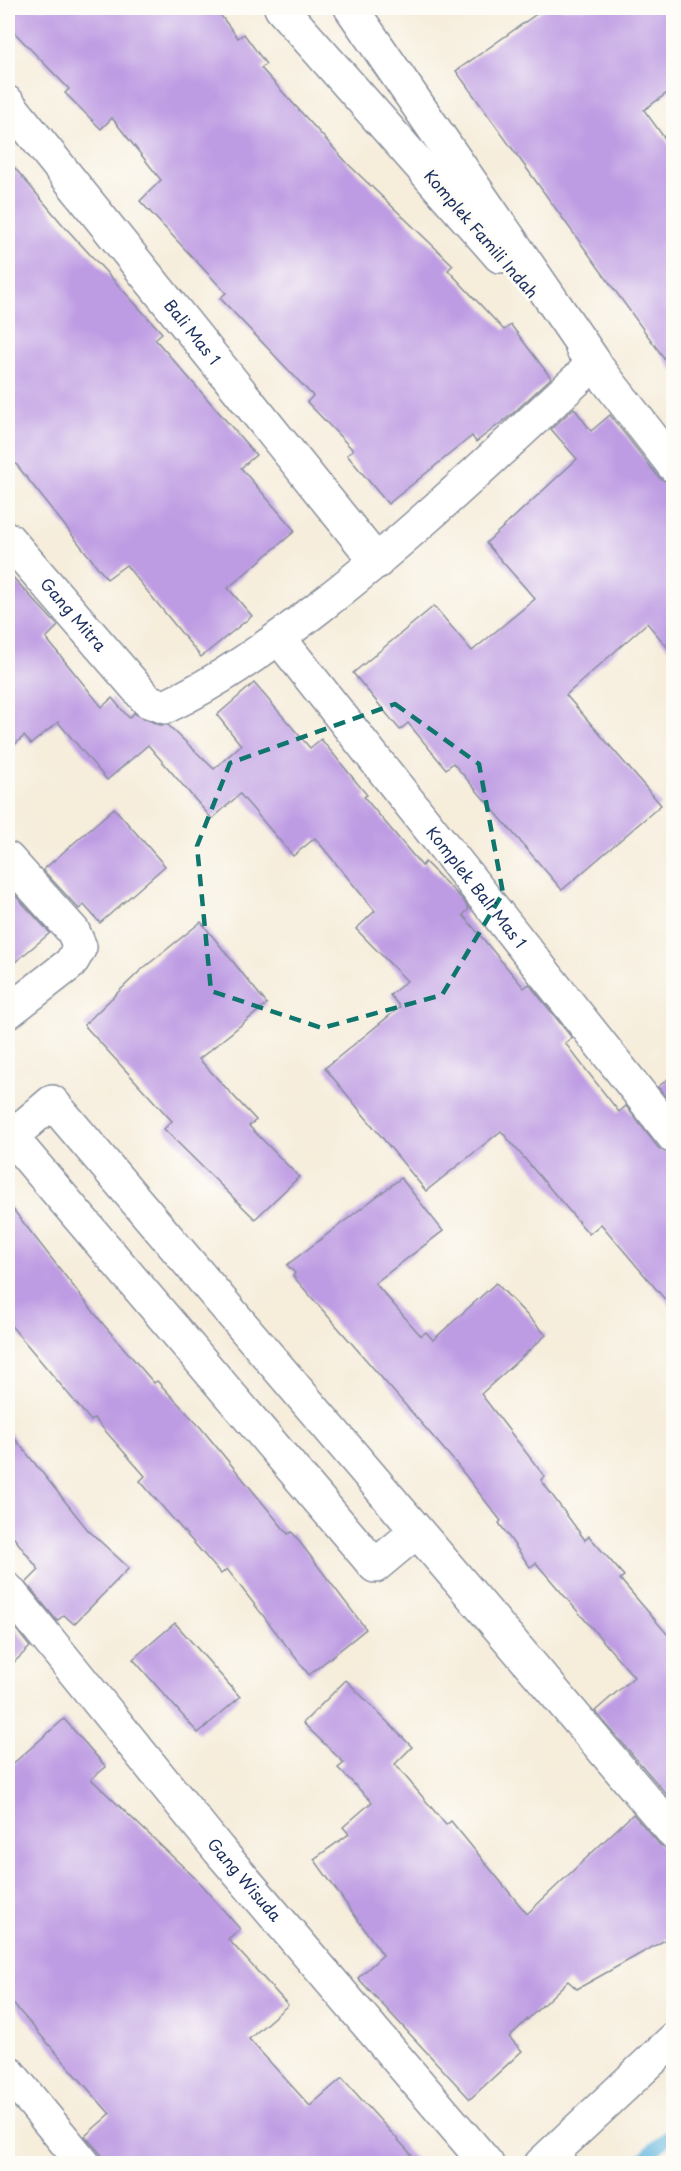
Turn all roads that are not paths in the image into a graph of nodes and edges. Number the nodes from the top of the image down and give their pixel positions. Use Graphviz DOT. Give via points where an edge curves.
graph roads {
  1 [pos="281,8"];
  2 [pos="351,8"];
  3 [pos="8,103"];
  4 [pos="595,363"];
  5 [pos="674,466"];
  6 [pos="8,539"];
  7 [pos="377,562"];
  8 [pos="279,638"];
  9 [pos="8,859"];
  10 [pos="8,1012"];
  11 [pos="674,1137"];
  12 [pos="417,1531"];
  13 [pos="8,1590"];
  14 [pos="674,1833"];
  15 [pos="674,2039"];
  16 [pos="8,2072"];
  17 [pos="84,2163"];
  18 [pos="488,2163"];
  19 [pos="541,2163"];
  1 -- 4 [label="street, Komplek Famili Indah"];
  2 -- 4 [label="street"];
  3 -- 7 [label="street, Bali Mas 1"];
  4 -- 5 [label="street, Komplek Famili Indah"];
  4 -- 7 [label="street"];
  6 -- 8 [label="street, Gang Mitra" via="148,701 165,707 208,686"];
  7 -- 8 [label="street"];
  8 -- 11 [label="street, Komplek Bali Mas 1"];
  9 -- 10 [label="street" via="73,931 80,947 71,963"];
  12 -- 12 [label="street" via="375,1566 11,1137 52,1102"];
  12 -- 14 [label="street"];
  13 -- 18 [label="street, Gang Wisuda" via="219,1850"];
  15 -- 19 [label="street"];
  16 -- 17 [label="street"];
}
